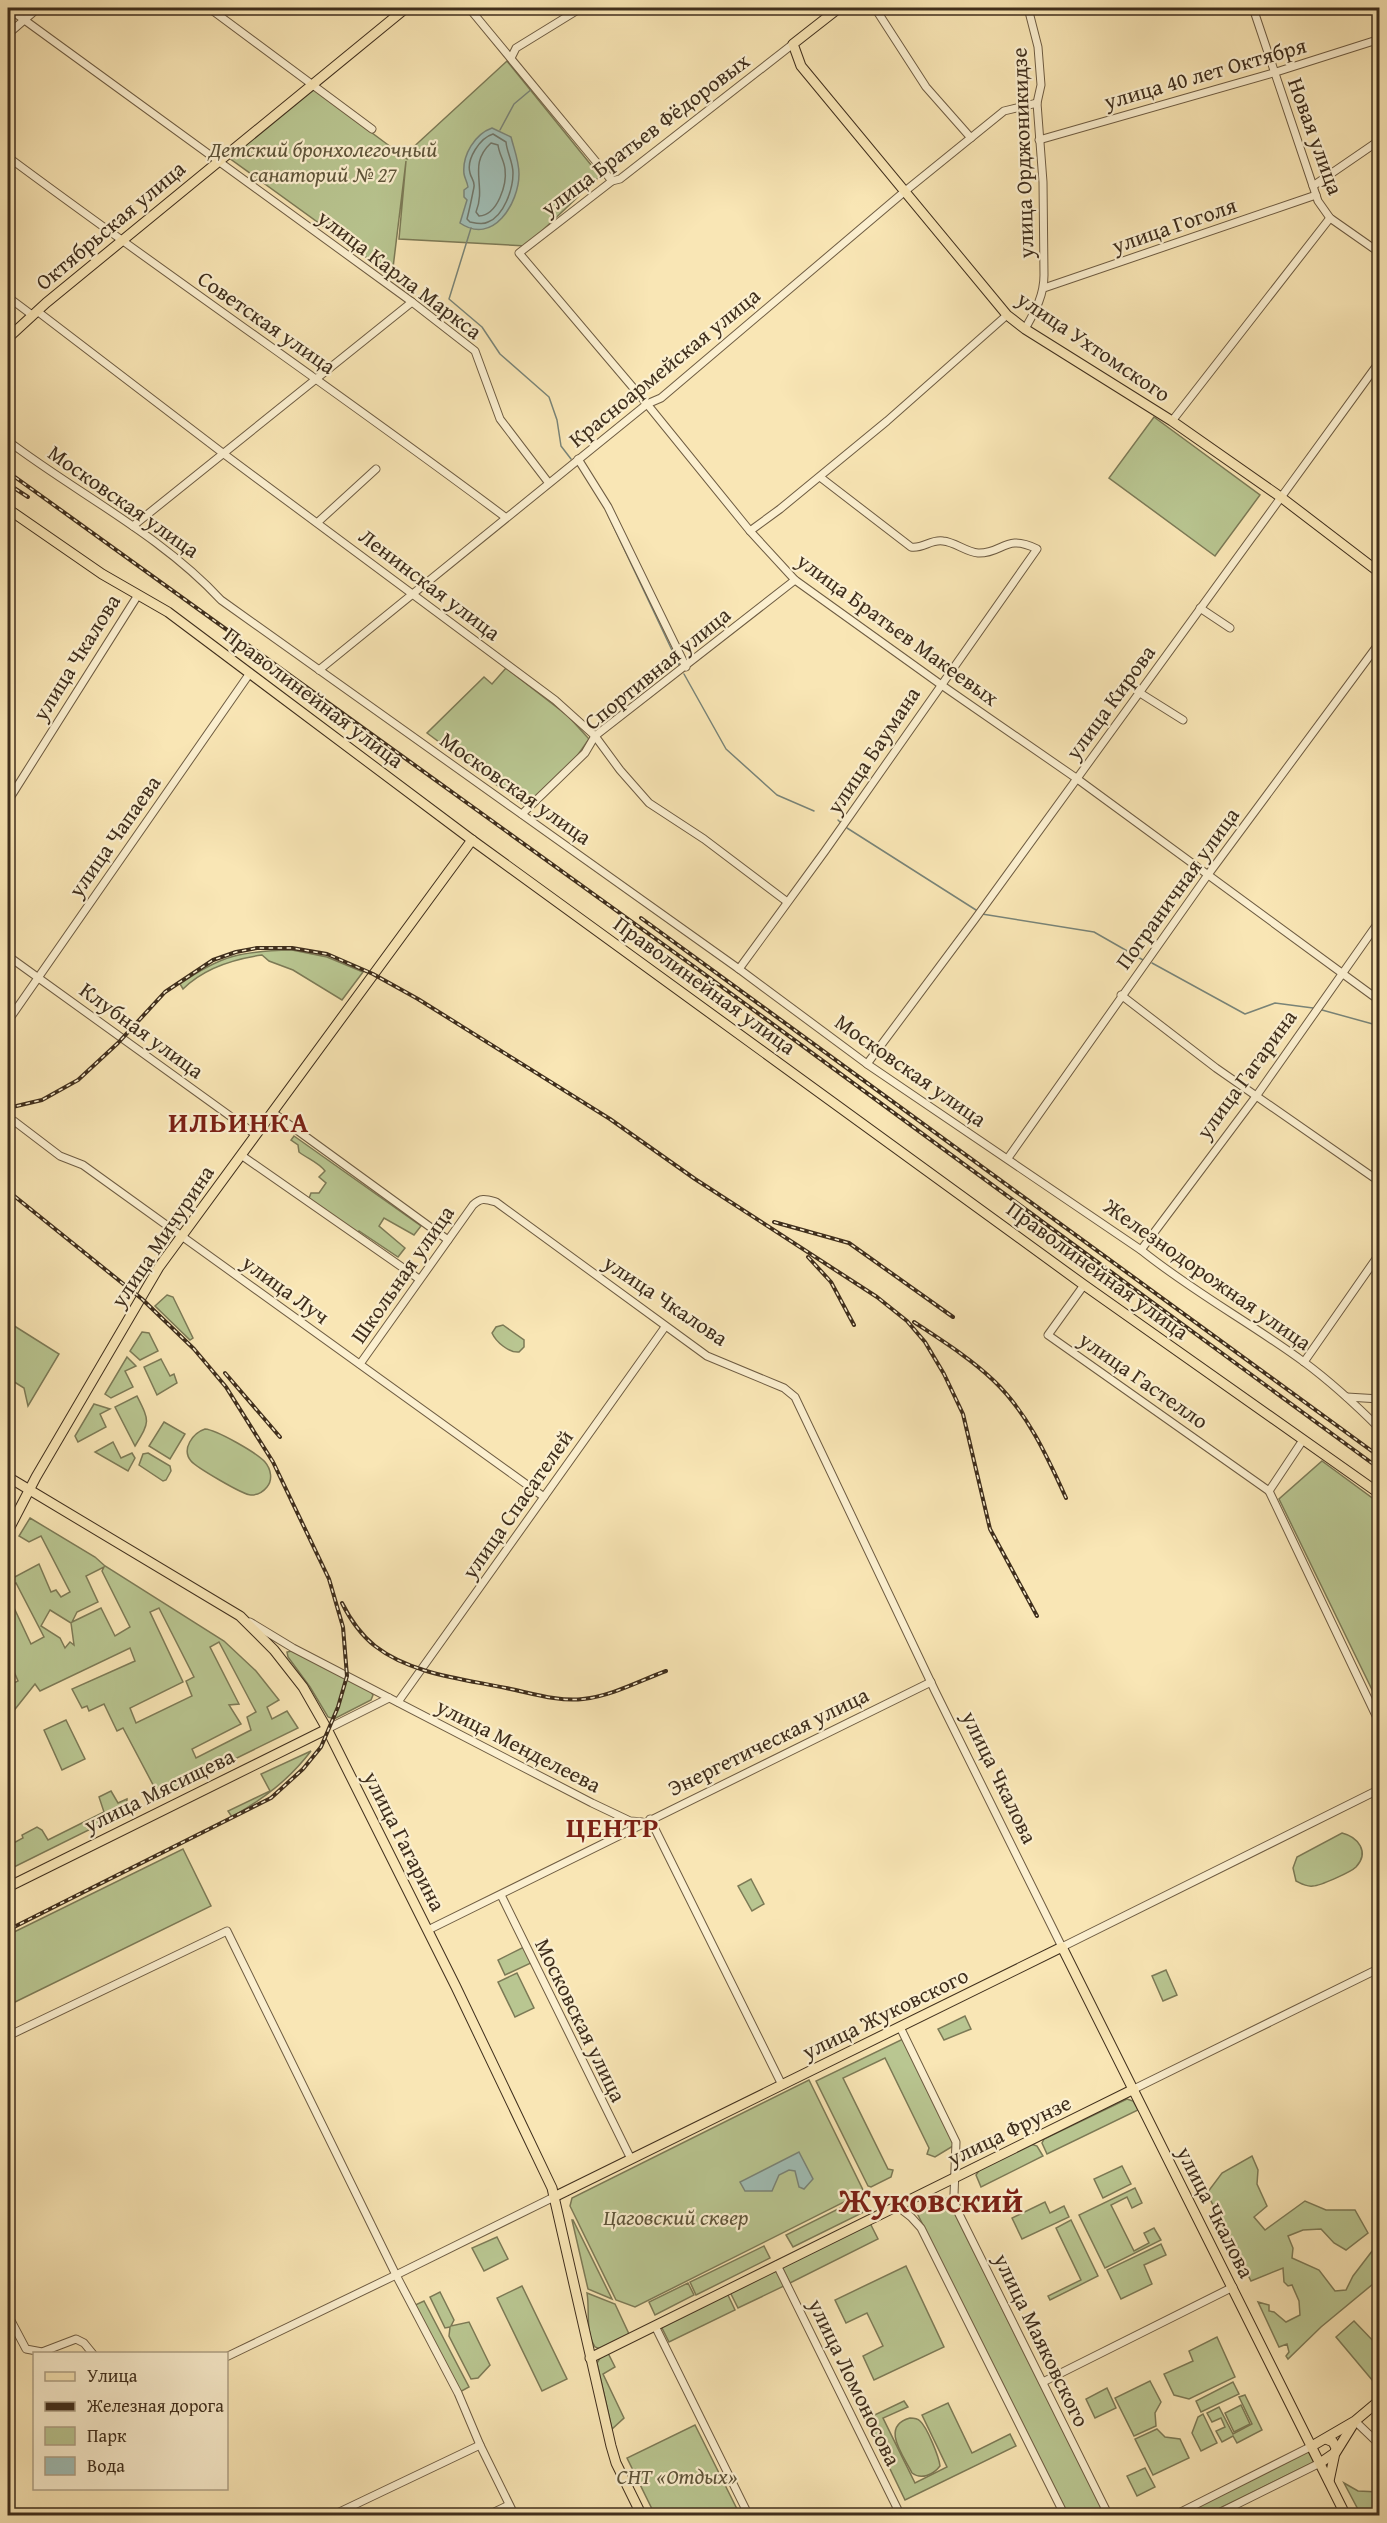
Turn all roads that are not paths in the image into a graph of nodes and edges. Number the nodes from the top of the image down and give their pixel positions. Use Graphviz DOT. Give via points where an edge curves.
graph roads {
  1 [pos="8,8"];
  2 [pos="38,8"];
  3 [pos="209,8"];
  4 [pos="406,8"];
  5 [pos="469,8"];
  6 [pos="581,8"];
  7 [pos="839,8"];
  8 [pos="875,8"];
  9 [pos="1028,8"];
  10 [pos="1252,8"];
  11 [pos="24,20"];
  12 [pos="8,33"];
  13 [pos="1380,39"];
  14 [pos="793,44"];
  15 [pos="511,58"];
  16 [pos="1274,73"];
  17 [pos="312,83"];
  18 [pos="1037,103"];
  19 [pos="372,129"];
  20 [pos="971,138"];
  21 [pos="1040,140"];
  22 [pos="1380,140"];
  23 [pos="8,157"];
  24 [pos="218,161"];
  25 [pos="612,181"];
  26 [pos="1313,186"];
  27 [pos="904,192"];
  28 [pos="1316,195"];
  29 [pos="1330,218"];
  30 [pos="121,242"];
  31 [pos="519,253"];
  32 [pos="1380,253"];
  33 [pos="1044,288"];
  34 [pos="8,297"];
  35 [pos="412,302"];
  36 [pos="35,313"];
  37 [pos="1007,315"];
  38 [pos="1026,329"];
  39 [pos="8,338"];
  40 [pos="1380,361"];
  41 [pos="317,379"];
  42 [pos="647,404"];
  43 [pos="1172,421"];
  44 [pos="8,441"];
  45 [pos="224,454"];
  46 [pos="579,459"];
  47 [pos="376,469"];
  48 [pos="820,477"];
  49 [pos="549,482"];
  50 [pos="1282,498"];
  51 [pos="8,509"];
  52 [pos="506,517"];
  53 [pos="318,522"];
  54 [pos="133,526"];
  55 [pos="750,531"];
  56 [pos="1380,573"];
  57 [pos="795,580"];
  58 [pos="413,594"];
  59 [pos="138,595"];
  60 [pos="1200,608"];
  61 [pos="1230,628"];
  62 [pos="1380,642"];
  63 [pos="686,667"];
  64 [pos="319,670"];
  65 [pos="250,672"];
  66 [pos="940,684"];
  67 [pos="1140,693"];
  68 [pos="1183,720"];
  69 [pos="595,736"];
  70 [pos="1076,778"];
  71 [pos="8,801"];
  72 [pos="522,814"];
  73 [pos="472,840"];
  74 [pos="1207,876"];
  75 [pos="786,901"];
  76 [pos="1380,920"];
  77 [pos="8,956"];
  78 [pos="739,969"];
  79 [pos="1341,973"];
  80 [pos="38,977"];
  81 [pos="1121,995"];
  82 [pos="1380,1001"];
  83 [pos="8,1021"];
  84 [pos="867,1064"];
  85 [pos="1257,1095"];
  86 [pos="272,1112"];
  87 [pos="8,1131"];
  88 [pos="255,1134"];
  89 [pos="241,1155"];
  90 [pos="1008,1158"];
  91 [pos="1380,1182"];
  92 [pos="473,1205"];
  93 [pos="182,1236"];
  94 [pos="448,1240"];
  95 [pos="1141,1250"];
  96 [pos="1380,1253"];
  97 [pos="419,1279"];
  98 [pos="1084,1285"];
  99 [pos="666,1327"];
  100 [pos="1304,1362"];
  101 [pos="360,1364"];
  102 [pos="1347,1397"];
  103 [pos="1380,1398"];
  104 [pos="1380,1429"];
  105 [pos="1304,1440"];
  106 [pos="8,1477"];
  107 [pos="29,1490"];
  108 [pos="1269,1491"];
  109 [pos="1380,1494"];
  110 [pos="544,1497"];
  111 [pos="8,1531"];
  112 [pos="240,1616"];
  113 [pos="931,1682"];
  114 [pos="389,1698"];
  115 [pos="398,1702"];
  116 [pos="1380,1724"];
  117 [pos="327,1729"];
  118 [pos="1380,1789"];
  119 [pos="650,1819"];
  120 [pos="8,1887"];
  121 [pos="501,1895"];
  122 [pos="428,1930"];
  123 [pos="1062,1947"];
  124 [pos="1380,1968"];
  125 [pos="900,2027"];
  126 [pos="8,2036"];
  127 [pos="782,2085"];
  128 [pos="1134,2090"];
  129 [pos="631,2159"];
  130 [pos="954,2178"];
  131 [pos="554,2197"];
  132 [pos="897,2206"];
  133 [pos="777,2265"];
  134 [pos="396,2275"];
  135 [pos="1233,2287"];
  136 [pos="8,2315"];
  137 [pos="655,2326"];
  138 [pos="42,2352"];
  139 [pos="42,2352"];
  140 [pos="91,2352"];
  141 [pos="228,2356"];
  142 [pos="590,2358"];
  143 [pos="1042,2382"];
  144 [pos="1380,2400"];
  145 [pos="1355,2421"];
  146 [pos="1326,2439"];
  147 [pos="480,2445"];
  148 [pos="1380,2445"];
  149 [pos="1312,2446"];
  150 [pos="1336,2452"];
  151 [pos="1320,2463"];
  152 [pos="1329,2481"];
  153 [pos="509,2505"];
  154 [pos="331,2516"];
  155 [pos="486,2516"];
  156 [pos="515,2516"];
  157 [pos="642,2516"];
  158 [pos="749,2516"];
  159 [pos="901,2516"];
  160 [pos="1065,2516"];
  161 [pos="1109,2516"];
  162 [pos="1173,2516"];
  163 [pos="1213,2516"];
  164 [pos="1347,2516"];
  1 -- 11 [label="street, улица Карла Маркса"];
  2 -- 11 [label="street"];
  3 -- 17 [label="street"];
  4 -- 17 [label="main road, Октябрьская улица"];
  5 -- 15 [label="street"];
  6 -- 15 [label="street" via="516,48"];
  7 -- 14 [label="main road"];
  8 -- 20 [label="street" via="926,87"];
  9 -- 18 [label="street, улица Орджоникидзе" via="1038,47 1041,85"];
  10 -- 16 [label="street, Новая улица"];
  11 -- 12 [label="street"];
  11 -- 24 [label="street, улица Карла Маркса"];
  13 -- 16 [label="street, улица 40 лет Октября"];
  14 -- 25 [label="street, улица Братьев Фёдоровых" via="620,179"];
  14 -- 27 [label="main road, улица Ухтомского" via="801,66"];
  15 -- 25 [label="street"];
  16 -- 21 [label="street, улица 40 лет Октября"];
  16 -- 26 [label="street, Новая улица"];
  17 -- 19 [label="street"];
  17 -- 24 [label="main road, Октябрьская улица"];
  18 -- 20 [label="street, Красноармейская улица" via="1004,111"];
  18 -- 21 [label="street, улица Орджоникидзе"];
  20 -- 27 [label="street, Красноармейская улица"];
  21 -- 33 [label="street, улица Орджоникидзе"];
  22 -- 26 [label="street"];
  23 -- 30 [label="street, Советская улица"];
  24 -- 30 [label="main road, Октябрьская улица"];
  24 -- 35 [label="street, улица Карла Маркса"];
  25 -- 31 [label="street, улица Братьев Фёдоровых"];
  26 -- 28 [label="street, Новая улица"];
  27 -- 37 [label="main road, улица Ухтомского"];
  27 -- 42 [label="street, Красноармейская улица" via="661,398"];
  28 -- 29 [label="street, Новая улица"];
  28 -- 33 [label="street, улица Гоголя"];
  29 -- 32 [label="street, Новая улица"];
  29 -- 43 [label="street"];
  30 -- 36 [label="main road, Октябрьская улица"];
  30 -- 41 [label="street, Советская улица"];
  31 -- 42 [label="street, улица Братьев Макеевых"];
  33 -- 38 [label="street, улица Орджоникидзе"];
  34 -- 36 [label="street, Ленинская улица"];
  35 -- 41 [label="street"];
  35 -- 49 [label="street, улица Карла Маркса" via="474,351 500,419"];
  36 -- 39 [label="main road, Октябрьская улица"];
  36 -- 45 [label="street, Ленинская улица"];
  37 -- 38 [label="main road, улица Ухтомского"];
  37 -- 48 [label="street"];
  38 -- 43 [label="main road, улица Ухтомского"];
  40 -- 50 [label="street, улица Кирова"];
  41 -- 45 [label="street"];
  41 -- 52 [label="street, Советская улица"];
  42 -- 46 [label="street, Красноармейская улица"];
  42 -- 55 [label="street, улица Братьев Макеевых"];
  43 -- 50 [label="main road, улица Ухтомского"];
  44 -- 54 [label="street, Московская улица"];
  45 -- 53 [label="street, Ленинская улица"];
  45 -- 54 [label="street"];
  46 -- 49 [label="street, Красноармейская улица"];
  46 -- 63 [label="street" via="608,507"];
  47 -- 53 [label="street"];
  48 -- 55 [label="street"];
  48 -- 66 [label="street, улица Баумана" via="911,547 920,548 938,540 977,553 1012,542 1037,549"];
  49 -- 52 [label="street, Красноармейская улица"];
  50 -- 56 [label="main road, улица Ухтомского"];
  50 -- 60 [label="street, улица Кирова"];
  51 -- 59 [label="main road, Праволинейная улица"];
  52 -- 58 [label="street, Красноармейская улица"];
  53 -- 58 [label="street, Ленинская улица"];
  54 -- 64 [label="street, Московская улица" via="200,577 221,600"];
  55 -- 57 [label="street, улица Братьев Макеевых"];
  57 -- 63 [label="street, Спортивная улица"];
  57 -- 66 [label="street, улица Братьев Макеевых"];
  58 -- 64 [label="street, Красноармейская улица"];
  58 -- 69 [label="street, Ленинская улица" via="555,699"];
  59 -- 65 [label="main road, Праволинейная улица"];
  59 -- 71 [label="street, улица Чкалова"];
  60 -- 61 [label="street"];
  60 -- 67 [label="street, улица Кирова"];
  62 -- 74 [label="street, Пограничная улица"];
  63 -- 69 [label="street, Спортивная улица"];
  64 -- 72 [label="street, Московская улица"];
  65 -- 73 [label="main road, Праволинейная улица"];
  65 -- 80 [label="street, улица Чапаева"];
  66 -- 70 [label="street, улица Братьев Макеевых"];
  66 -- 75 [label="street, улица Баумана" via="824,853"];
  67 -- 68 [label="street"];
  67 -- 70 [label="street, улица Кирова"];
  69 -- 72 [label="street, Спортивная улица" via="585,753"];
  69 -- 75 [label="street, Ленинская улица" via="649,803"];
  70 -- 74 [label="street, улица Братьев Макеевых"];
  70 -- 84 [label="street, улица Кирова"];
  72 -- 78 [label="street, Московская улица"];
  73 -- 86 [label="main road, улица Мичурина"];
  73 -- 98 [label="main road, Праволинейная улица"];
  74 -- 79 [label="street, улица Братьев Макеевых"];
  74 -- 81 [label="street, Пограничная улица"];
  75 -- 78 [label="street, улица Баумана"];
  76 -- 79 [label="street, улица Гагарина"];
  77 -- 80 [label="street, Клубная улица"];
  78 -- 84 [label="street, Московская улица"];
  79 -- 82 [label="street, улица Братьев Макеевых"];
  79 -- 85 [label="street, улица Гагарина"];
  80 -- 83 [label="street, улица Чапаева"];
  80 -- 88 [label="street, Клубная улица"];
  81 -- 85 [label="street"];
  81 -- 90 [label="street, Пограничная улица"];
  84 -- 90 [label="street, Московская улица"];
  85 -- 91 [label="street"];
  85 -- 95 [label="street, улица Гагарина"];
  86 -- 88 [label="main road, улица Мичурина"];
  86 -- 94 [label="street"];
  87 -- 93 [label="street, улица Луч" via="14,1121"];
  88 -- 89 [label="main road, улица Мичурина"];
  89 -- 93 [label="main road, улица Мичурина"];
  89 -- 97 [label="street"];
  90 -- 95 [label="street, Железнодорожная улица"];
  92 -- 94 [label="street, Школьная улица"];
  92 -- 99 [label="street, улица Чкалова" via="478,1199 496,1202"];
  93 -- 101 [label="street, улица Луч"];
  93 -- 107 [label="main road, улица Мичурина" via="159,1267"];
  94 -- 97 [label="street, Школьная улица"];
  95 -- 100 [label="street, Железнодорожная улица"];
  96 -- 100 [label="street"];
  97 -- 101 [label="street, Школьная улица"];
  98 -- 105 [label="main road, Праволинейная улица"];
  98 -- 108 [label="street, улица Гастелло" via="1048,1335"];
  99 -- 110 [label="street, улица Спасателей"];
  99 -- 113 [label="street, улица Чкалова" via="707,1356 784,1388 795,1397"];
  100 -- 102 [label="street, Железнодорожная улица"];
  101 -- 110 [label="street, улица Луч"];
  102 -- 103 [label="street"];
  102 -- 104 [label="street, Железнодорожная улица"];
  105 -- 108 [label="street"];
  105 -- 109 [label="main road, Праволинейная улица"];
  106 -- 107 [label="main road, улица Гагарина"];
  107 -- 111 [label="main road, улица Мичурина"];
  107 -- 112 [label="main road, улица Гагарина"];
  108 -- 116 [label="street, улица Гастелло"];
  110 -- 115 [label="street, улица Спасателей"];
  112 -- 114 [label="street, улица Менделеева"];
  112 -- 117 [label="main road, улица Гагарина" via="289,1667"];
  113 -- 119 [label="street, Энергетическая улица"];
  113 -- 123 [label="street, улица Чкалова"];
  114 -- 115 [label="street, улица Менделеева"];
  114 -- 117 [label="street"];
  115 -- 119 [label="street, улица Менделеева" via="622,1818 639,1822"];
  117 -- 120 [label="main road, улица Мясищева"];
  117 -- 122 [label="main road, улица Гагарина"];
  118 -- 123 [label="street, улица Жуковского"];
  119 -- 121 [label="street, Энергетическая улица"];
  119 -- 127 [label="street"];
  121 -- 122 [label="street, Энергетическая улица"];
  121 -- 129 [label="street, Московская улица"];
  122 -- 131 [label="main road, улица Гагарина"];
  123 -- 125 [label="main road, улица Жуковского"];
  123 -- 128 [label="main road, улица Чкалова"];
  124 -- 128 [label="street, улица Фрунзе"];
  125 -- 127 [label="main road, улица Жуковского"];
  125 -- 130 [label="street, улица Маяковского" via="956,2142"];
  126 -- 134 [label="street" via="227,1931"];
  127 -- 129 [label="main road, улица Жуковского"];
  128 -- 130 [label="main road, улица Фрунзе"];
  128 -- 135 [label="main road, улица Чкалова"];
  129 -- 131 [label="main road, улица Жуковского"];
  130 -- 132 [label="main road, улица Фрунзе"];
  130 -- 143 [label="street, улица Маяковского" via="957,2210"];
  131 -- 134 [label="street, улица Жуковского"];
  131 -- 142 [label="main road, улица Гагарина"];
  132 -- 133 [label="main road, улица Фрунзе"];
  132 -- 160 [label="street" via="921,2228"];
  133 -- 137 [label="main road, улица Фрунзе"];
  133 -- 159 [label="street, улица Ломоносова"];
  134 -- 141 [label="street, улица Жуковского"];
  134 -- 147 [label="street" via="458,2393"];
  135 -- 143 [label="street"];
  135 -- 149 [label="main road, улица Чкалова"];
  136 -- 138 [label="street" via="26,2349"];
  137 -- 142 [label="main road, улица Фрунзе"];
  137 -- 158 [label="street"];
  139 -- 140 [label="street" via="76,2340"];
  142 -- 157 [label="main road, улица Гагарина" via="613,2455"];
  143 -- 161 [label="street, улица Маяковского"];
  144 -- 145 [label="main road"];
  145 -- 146 [label="main road"];
  145 -- 148 [label="street"];
  145 -- 150 [label="main road"];
  146 -- 149 [label="main road"];
  146 -- 150 [label="main road" via="1335,2444"];
  147 -- 153 [label="street"];
  147 -- 154 [label="street"];
  149 -- 151 [label="main road, улица Чкалова"];
  149 -- 162 [label="street"];
  150 -- 151 [label="main road"];
  150 -- 152 [label="main road"];
  151 -- 152 [label="main road, улица Чкалова"];
  151 -- 163 [label="street"];
  152 -- 164 [label="main road, улица Чкалова"];
  153 -- 155 [label="street"];
  153 -- 156 [label="street"];
}
